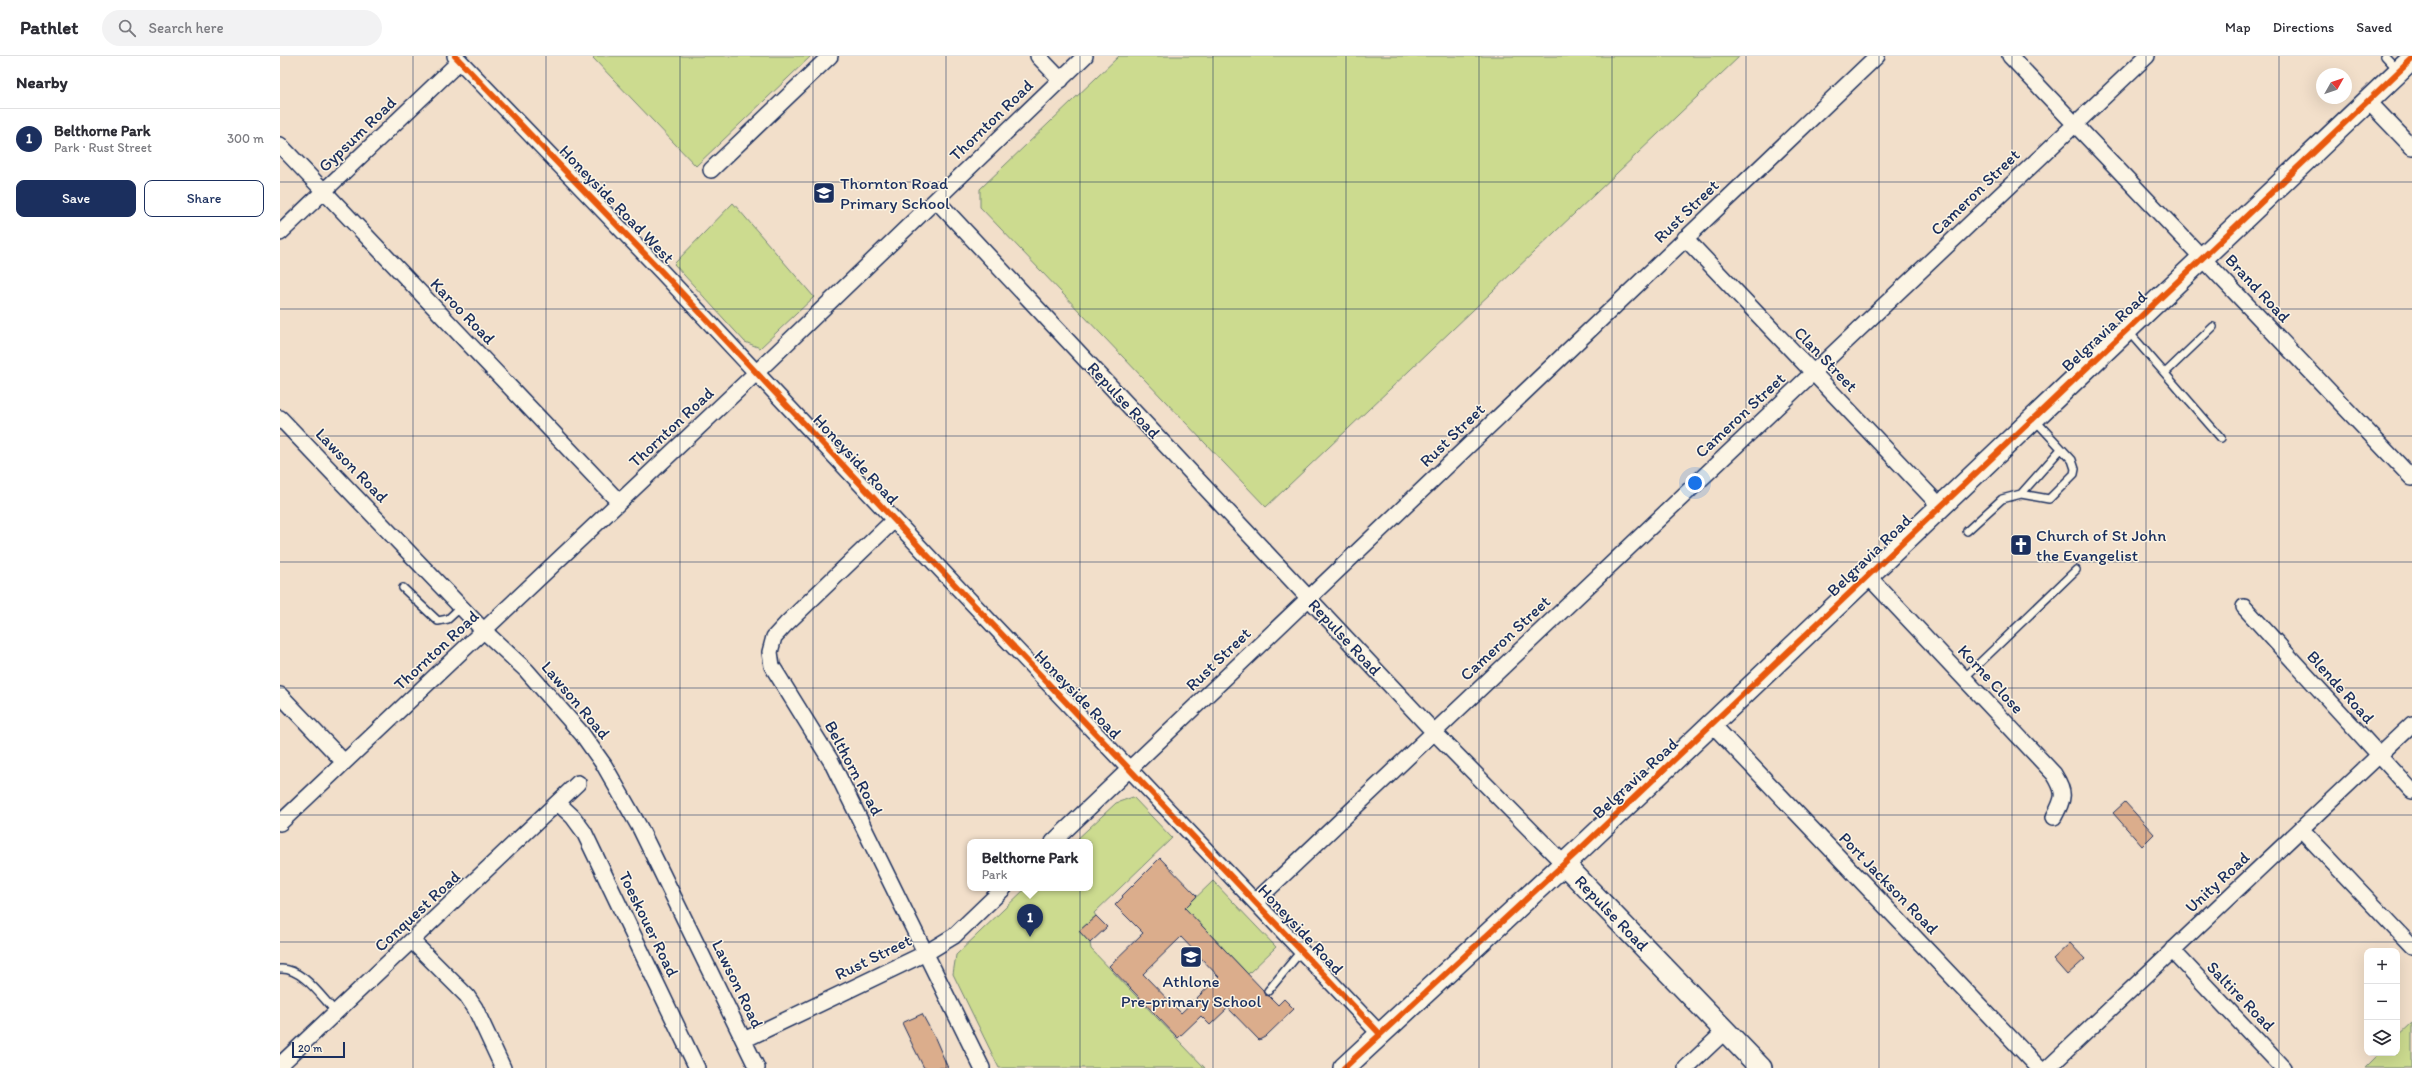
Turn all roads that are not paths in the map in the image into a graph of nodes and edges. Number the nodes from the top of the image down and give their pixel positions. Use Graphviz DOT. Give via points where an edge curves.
graph roads {
  1 [pos="830,56"];
  2 [pos="1038,56"];
  3 [pos="1085,56"];
  4 [pos="1877,56"];
  5 [pos="2010,56"];
  6 [pos="2146,56"];
  7 [pos="2385,56"];
  8 [pos="458,59"];
  9 [pos="2406,65"];
  10 [pos="1061,80"];
  11 [pos="2367,100"];
  12 [pos="2075,124"];
  13 [pos="280,145"];
  14 [pos="2412,147"];
  15 [pos="711,170"];
  16 [pos="324,192"];
  17 [pos="936,200"];
  18 [pos="280,233"];
  19 [pos="1685,238"];
  20 [pos="2203,257"];
  21 [pos="2214,327"];
  22 [pos="2126,330"];
  23 [pos="757,372"];
  24 [pos="1813,372"];
  25 [pos="2165,373"];
  26 [pos="280,418"];
  27 [pos="2033,418"];
  28 [pos="2221,438"];
  29 [pos="2060,449"];
  30 [pos="2412,478"];
  31 [pos="2021,494"];
  32 [pos="619,502"];
  33 [pos="1940,506"];
  34 [pos="894,520"];
  35 [pos="1967,531"];
  36 [pos="2076,570"];
  37 [pos="1868,576"];
  38 [pos="403,588"];
  39 [pos="1309,598"];
  40 [pos="461,607"];
  41 [pos="2244,607"];
  42 [pos="484,631"];
  43 [pos="1964,678"];
  44 [pos="280,695"];
  45 [pos="1712,724"];
  46 [pos="2412,724"];
  47 [pos="1434,732"];
  48 [pos="2379,756"];
  49 [pos="344,762"];
  50 [pos="1131,769"];
  51 [pos="578,783"];
  52 [pos="2412,791"];
  53 [pos="558,803"];
  54 [pos="2054,817"];
  55 [pos="280,823"];
  56 [pos="2301,829"];
  57 [pos="1056,839"];
  58 [pos="1564,864"];
  59 [pos="1001,891"];
  60 [pos="1256,902"];
  61 [pos="412,941"];
  62 [pos="2412,946"];
  63 [pos="1302,950"];
  64 [pos="2172,950"];
  65 [pos="926,953"];
  66 [pos="280,969"];
  67 [pos="1268,991"];
  68 [pos="336,1012"];
  69 [pos="1725,1031"];
  70 [pos="1380,1034"];
  71 [pos="744,1040"];
  72 [pos="280,1064"];
  73 [pos="503,1068"];
  74 [pos="697,1068"];
  75 [pos="757,1068"];
  76 [pos="982,1068"];
  77 [pos="1344,1068"];
  78 [pos="1686,1068"];
  79 [pos="1761,1068"];
  80 [pos="2039,1068"];
  81 [pos="2048,1068"];
  82 [pos="2283,1068"];
  1 -- 15 [label="street"];
  2 -- 10 [label="street"];
  3 -- 10 [label="street, Thornton Road"];
  4 -- 19 [label="street, Rust Street"];
  5 -- 12 [label="street, Brand Road"];
  6 -- 12 [label="street, Cameron Street"];
  7 -- 9 [label="lane"];
  8 -- 16 [label="street, Gypsum Road"];
  8 -- 23 [label="street, Honeyside Road West"];
  9 -- 11 [label="street, Belgravia Road"];
  10 -- 17 [label="street, Thornton Road"];
  11 -- 14 [label="street"];
  11 -- 20 [label="street, Belgravia Road"];
  12 -- 20 [label="street, Brand Road"];
  12 -- 24 [label="street, Cameron Street"];
  13 -- 16 [label="street, Karoo Road"];
  16 -- 18 [label="street, Gypsum Road"];
  16 -- 32 [label="street, Karoo Road"];
  17 -- 23 [label="street, Thornton Road"];
  17 -- 39 [label="street, Repulse Road"];
  19 -- 24 [label="street, Clan Street"];
  19 -- 39 [label="street, Rust Street"];
  20 -- 22 [label="street, Belgravia Road"];
  20 -- 30 [label="street, Brand Road"];
  21 -- 25 [label="lane"];
  22 -- 25 [label="lane"];
  22 -- 27 [label="street, Belgravia Road"];
  23 -- 32 [label="street, Thornton Road"];
  23 -- 34 [label="street, Honeyside Road"];
  24 -- 33 [label="street, Clan Street"];
  24 -- 47 [label="street, Cameron Street"];
  25 -- 28 [label="lane"];
  26 -- 40 [label="street, Lawson Road"];
  27 -- 29 [label="lane"];
  27 -- 33 [label="street, Belgravia Road"];
  29 -- 31 [label="lane"];
  29 -- 31 [label="lane" via="2074,464 2072,478 2049,499"];
  31 -- 35 [label="lane" via="1996,502"];
  32 -- 42 [label="street, Thornton Road"];
  33 -- 37 [label="street, Belgravia Road"];
  34 -- 50 [label="street, Honeyside Road"];
  34 -- 65 [label="street, Belthorn Road" via="786,624 774,637 770,652 772,666 831,761"];
  36 -- 43 [label="lane"];
  37 -- 43 [label="street, Korne Close"];
  37 -- 45 [label="street, Belgravia Road"];
  38 -- 40 [label="lane" via="438,621 448,619"];
  39 -- 47 [label="street, Repulse Road"];
  39 -- 50 [label="street, Rust Street"];
  40 -- 42 [label="street, Lawson Road"];
  41 -- 48 [label="street, Blende Road"];
  42 -- 49 [label="street, Thornton Road"];
  42 -- 71 [label="street, Lawson Road" via="526,670 582,734 604,765 640,828"];
  43 -- 54 [label="street, Korne Close" via="2054,774 2061,785 2063,795"];
  44 -- 49 [label="street"];
  45 -- 58 [label="street, Belgravia Road"];
  45 -- 80 [label="street, Port Jackson Road"];
  46 -- 48 [label="street, Unity Road"];
  47 -- 58 [label="street, Repulse Road"];
  47 -- 60 [label="street, Cameron Street"];
  48 -- 52 [label="street, Blende Road"];
  48 -- 56 [label="street, Unity Road"];
  49 -- 55 [label="street, Thornton Road"];
  50 -- 57 [label="street, Rust Street"];
  50 -- 60 [label="street, Honeyside Road"];
  51 -- 53 [label="street, Conquest Road"];
  53 -- 61 [label="street, Conquest Road"];
  53 -- 74 [label="street, Toeskouer Road" via="573,816 584,832"];
  56 -- 62 [label="street"];
  56 -- 64 [label="street, Unity Road"];
  58 -- 69 [label="street, Repulse Road"];
  58 -- 70 [label="street, Belgravia Road"];
  59 -- 65 [label="street, Rust Street" via="954,936"];
  60 -- 63 [label="street, Honeyside Road"];
  61 -- 68 [label="street, Conquest Road"];
  61 -- 73 [label="street" via="476,1008"];
  63 -- 67 [label="lane"];
  63 -- 70 [label="street, Honeyside Road"];
  64 -- 81 [label="street, Unity Road"];
  64 -- 82 [label="street, Saltire Road"];
  65 -- 71 [label="street, Rust Street"];
  65 -- 76 [label="street, Belthorn Road"];
  66 -- 68 [label="lane" via="288,968 299,975"];
  68 -- 72 [label="street, Conquest Road"];
  69 -- 78 [label="street"];
  69 -- 79 [label="street, Repulse Road"];
  70 -- 77 [label="street, Belgravia Road"];
  71 -- 75 [label="street, Lawson Road"];
}
